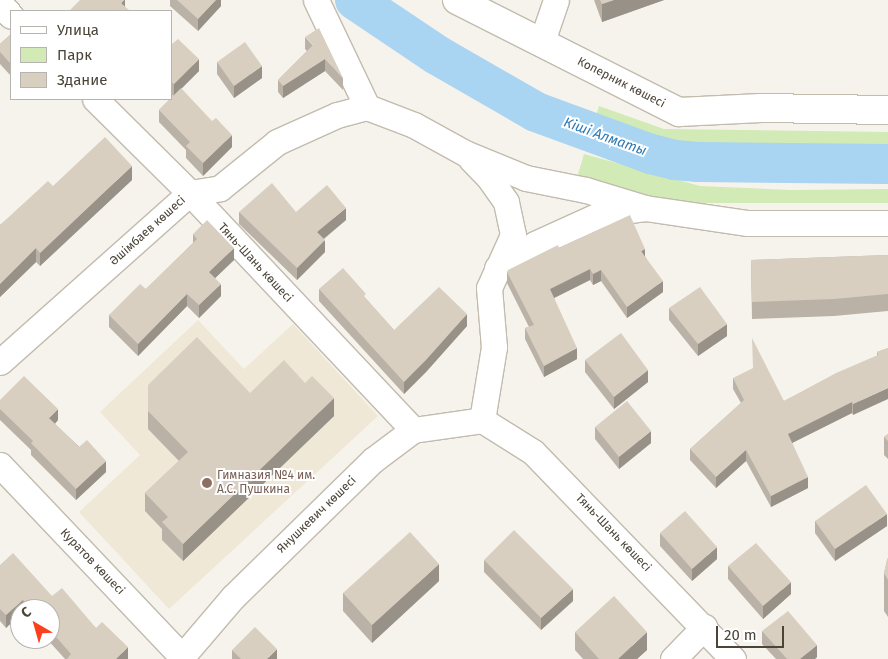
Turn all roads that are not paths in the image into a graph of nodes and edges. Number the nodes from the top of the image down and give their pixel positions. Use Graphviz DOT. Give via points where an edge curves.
graph roads {
  1 [pos="316,0"];
  2 [pos="458,0"];
  3 [pos="556,0"];
  4 [pos="0,4"];
  5 [pos="10,15"];
  6 [pos="542,41"];
  7 [pos="96,100"];
  8 [pos="366,107"];
  9 [pos="888,110"];
  10 [pos="465,153"];
  11 [pos="190,194"];
  12 [pos="645,208"];
  13 [pos="888,224"];
  14 [pos="497,268"];
  15 [pos="0,362"];
  16 [pos="482,420"];
  17 [pos="413,430"];
  18 [pos="0,465"];
  19 [pos="704,627"];
  20 [pos="182,658"];
  21 [pos="673,659"];
  22 [pos="733,659"];
  1 -- 8 [label="street"];
  2 -- 6 [label="street, Коперник көшесі"];
  3 -- 6 [label="street"];
  4 -- 5 [label="street"];
  6 -- 9 [label="street, Коперник көшесі" via="679,112 761,108"];
  7 -- 11 [label="street, Тянь-Шань көшесі"];
  8 -- 10 [label="street" via="414,125"];
  8 -- 11 [label="street, Әшімбаев көшесі" via="337,115 277,142 220,188"];
  10 -- 12 [label="street" via="526,178 586,190"];
  10 -- 14 [label="street" via="506,202 512,235"];
  11 -- 15 [label="street, Әшімбаев көшесі"];
  11 -- 17 [label="street, Тянь-Шань көшесі"];
  12 -- 13 [label="street" via="748,223"];
  12 -- 14 [label="street" via="601,214 535,244"];
  14 -- 16 [label="street" via="489,288 494,347"];
  16 -- 17 [label="street, Янушкевич көшесі"];
  16 -- 19 [label="street, Тянь-Шань көшесі" via="534,452"];
  17 -- 20 [label="street, Янушкевич көшесі" via="373,460 233,597"];
  18 -- 20 [label="street, Куратов көшесі"];
  19 -- 21 [label="street"];
  19 -- 22 [label="street, Тянь-Шань көшесі"];
}
